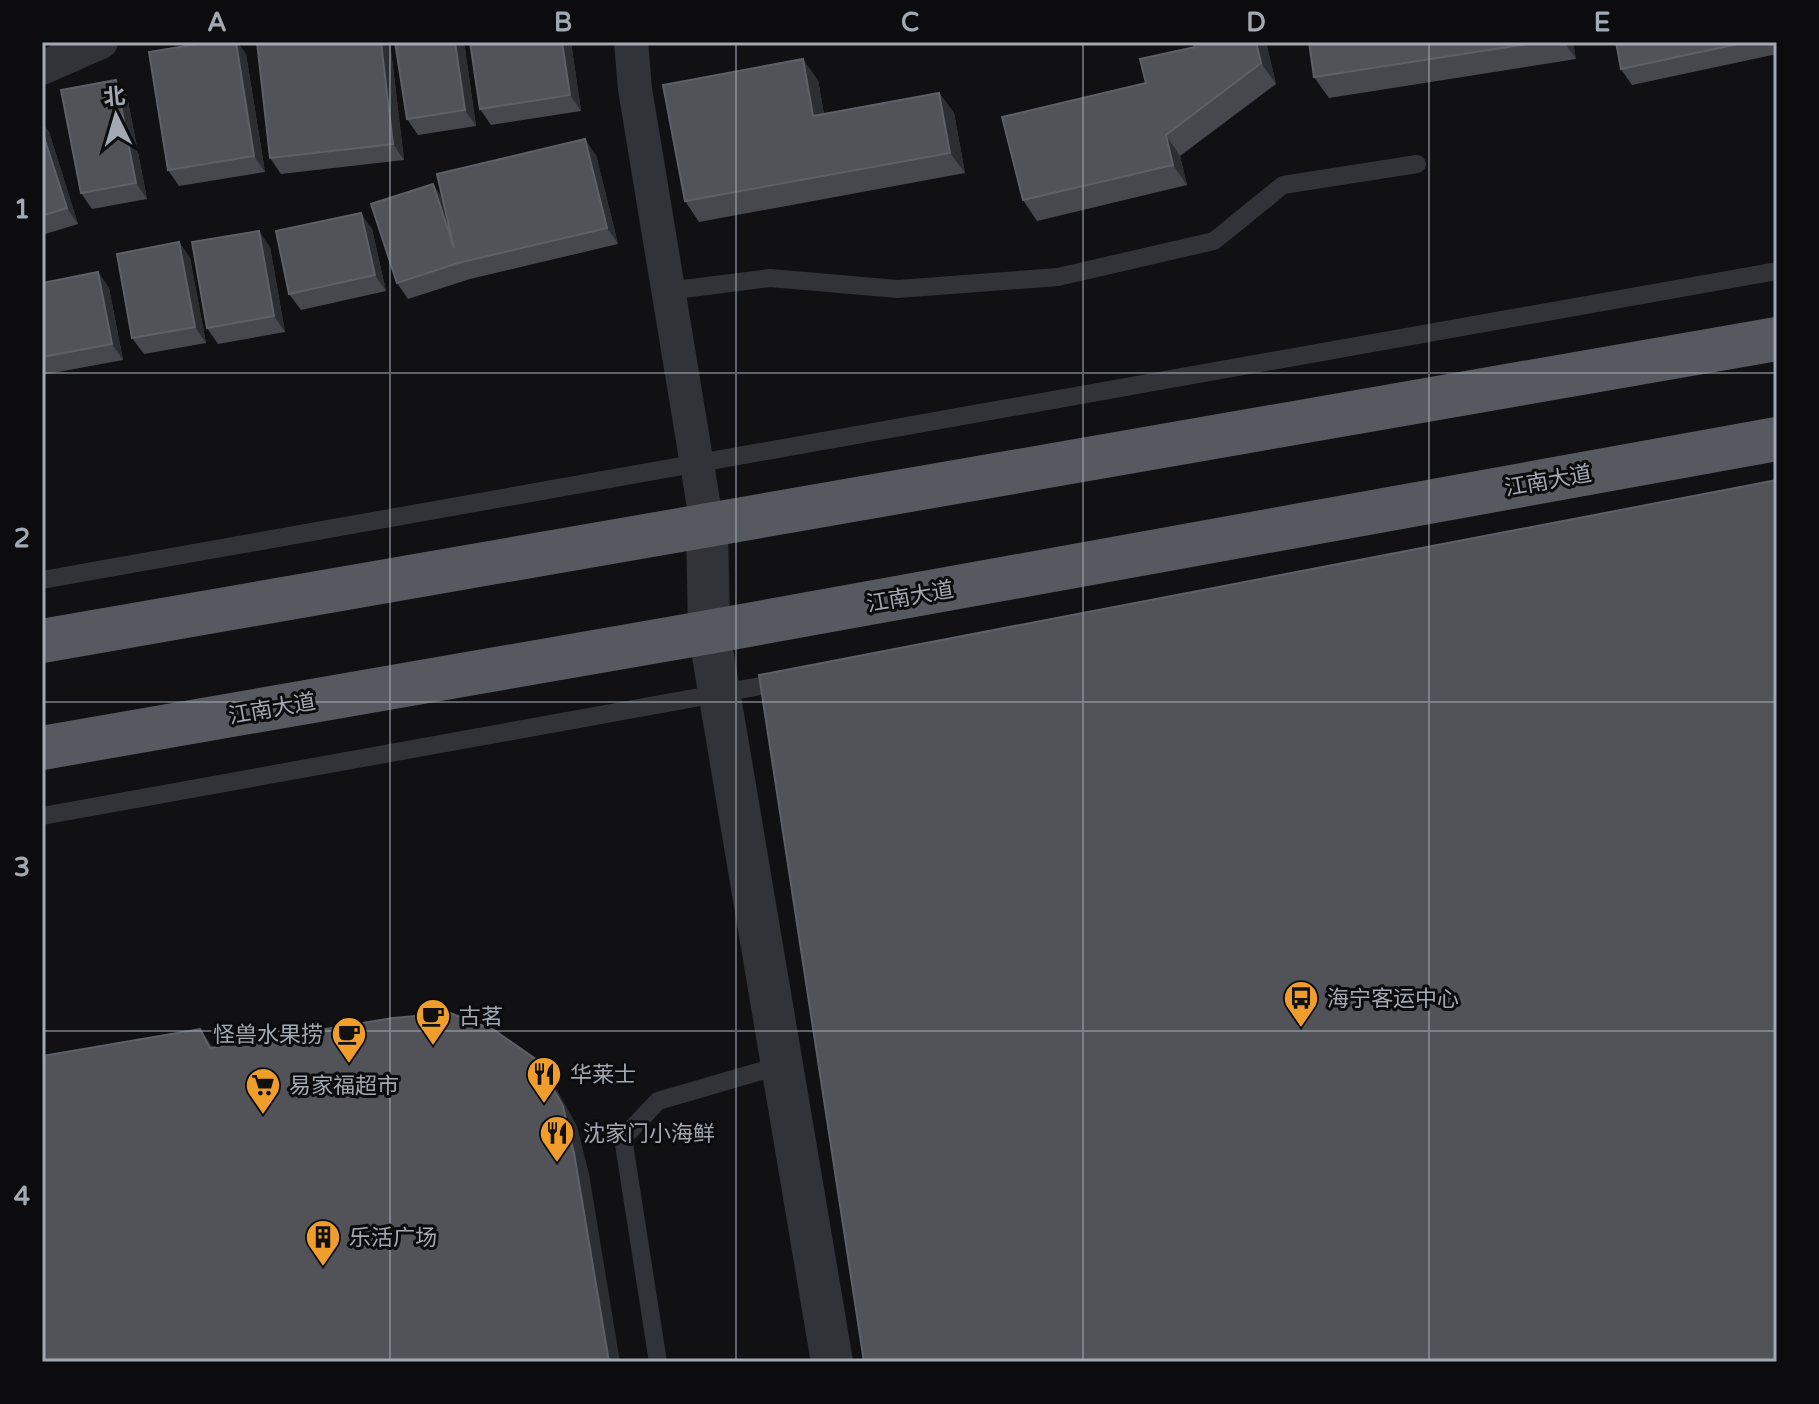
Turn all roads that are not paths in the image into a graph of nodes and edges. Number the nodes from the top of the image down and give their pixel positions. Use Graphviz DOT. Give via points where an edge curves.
graph roads {
  1 [pos="101,42"];
  2 [pos="631,42"];
  3 [pos="42,68"];
  4 [pos="1417,164"];
  5 [pos="1777,271"];
  6 [pos="668,291"];
  7 [pos="1777,339"];
  8 [pos="1777,439"];
  9 [pos="697,465"];
  10 [pos="707,525"];
  11 [pos="42,580"];
  12 [pos="709,632"];
  13 [pos="42,641"];
  14 [pos="797,679"];
  15 [pos="720,693"];
  16 [pos="42,748"];
  17 [pos="42,816"];
  18 [pos="782,1065"];
  19 [pos="658,1362"];
  20 [pos="832,1362"];
  1 -- 3 [label="street"];
  2 -- 6 [label="street"];
  4 -- 6 [label="lane" via="1283,185 1214,241 1058,277 898,289 770,278"];
  5 -- 9 [label="lane"];
  6 -- 9 [label="street"];
  7 -- 10 [label="highway"];
  8 -- 12 [label="highway, 江南大道"];
  9 -- 10 [label="street"];
  9 -- 11 [label="lane"];
  10 -- 12 [label="street"];
  10 -- 13 [label="highway"];
  12 -- 15 [label="street"];
  12 -- 16 [label="highway, 江南大道"];
  14 -- 15 [label="lane"];
  15 -- 17 [label="lane"];
  15 -- 18 [label="street"];
  18 -- 19 [label="lane" via="658,1101 623,1138"];
  18 -- 20 [label="street"];
}
